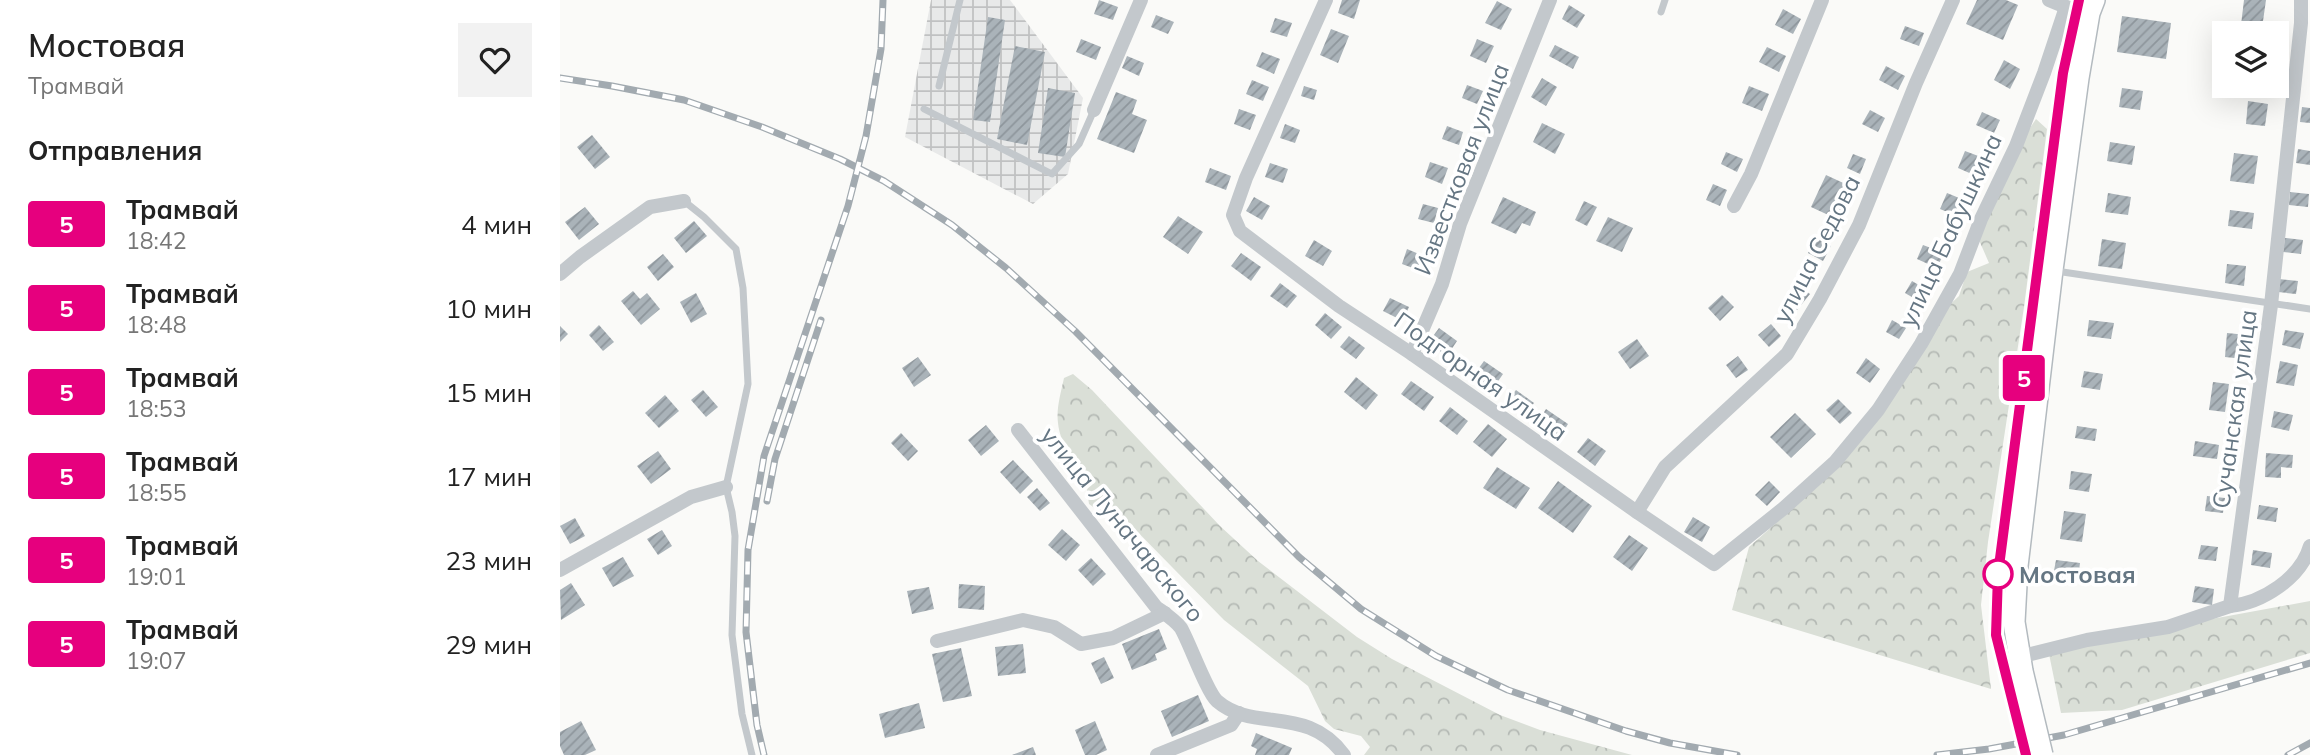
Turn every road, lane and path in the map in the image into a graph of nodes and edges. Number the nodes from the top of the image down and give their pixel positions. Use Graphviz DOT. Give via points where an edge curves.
graph roads {
  1 [pos="960,0"];
  2 [pos="1141,0"];
  3 [pos="1326,0"];
  4 [pos="1550,0"];
  5 [pos="1665,0"];
  6 [pos="1822,0"];
  7 [pos="1953,0"];
  8 [pos="2049,0"];
  9 [pos="2301,0"];
  10 [pos="2066,7"];
  11 [pos="2092,7"];
  12 [pos="1661,12"];
  13 [pos="2306,25"];
  14 [pos="939,86"];
  15 [pos="924,109"];
  16 [pos="1094,110"];
  17 [pos="684,201"];
  18 [pos="1734,206"];
  19 [pos="2052,270"];
  20 [pos="560,274"];
  21 [pos="2271,305"];
  22 [pos="2310,309"];
  23 [pos="1412,354"];
  24 [pos="1018,430"];
  25 [pos="726,487"];
  26 [pos="1637,512"];
  27 [pos="2310,546"];
  28 [pos="1714,564"];
  29 [pos="560,570"];
  30 [pos="2230,606"];
  31 [pos="1165,613"];
  32 [pos="937,641"];
  33 [pos="2020,664"];
  34 [pos="1239,713"];
  35 [pos="752,755"];
  36 [pos="1157,755"];
  37 [pos="1344,755"];
  38 [pos="2042,755"];
  1 -- 14 [label="lane"];
  2 -- 16 [label="street"];
  3 -- 23 [label="street, Подгорная улица" via="1233,215 1240,231"];
  4 -- 23 [label="street, Известковая улица"];
  5 -- 12 [label="lane"];
  6 -- 18 [label="street"];
  7 -- 26 [label="street, улица Седова" via="1859,225 1794,343 1665,467"];
  8 -- 10 [label="street"];
  9 -- 13 [label="street, Сучанская улица"];
  10 -- 11 [label="street"];
  10 -- 28 [label="street, улица Бабушкина" via="2017,146 1960,274 1921,344 1878,410 1835,462"];
  11 -- 19 [label="main road"];
  13 -- 21 [label="street, Сучанская улица"];
  15 -- 16 [label="lane" via="1052,174 1079,144"];
  17 -- 20 [label="street" via="650,207"];
  17 -- 25 [label="lane" via="736,249 744,288 748,384"];
  19 -- 21 [label="lane"];
  19 -- 33 [label="main road" via="2017,566 2014,622"];
  21 -- 22 [label="lane"];
  21 -- 30 [label="street, Сучанская улица"];
  23 -- 26 [label="street, Подгорная улица"];
  24 -- 31 [label="street, улица Луначарского"];
  25 -- 29 [label="street" via="691,497"];
  25 -- 35 [label="lane" via="735,536 732,635"];
  26 -- 28 [label="street, Подгорная улица"];
  27 -- 30 [label="street" via="2295,573 2275,590"];
  30 -- 33 [label="street" via="2168,627 2087,640"];
  31 -- 32 [label="street" via="1113,638 1081,644 1054,627 1023,620"];
  31 -- 34 [label="street, улица Луначарского" via="1180,626 1216,701"];
  33 -- 38 [label="main road, bridge"];
  34 -- 36 [label="street" via="1231,726"];
  34 -- 37 [label="street" via="1306,725 1333,740"];
}
